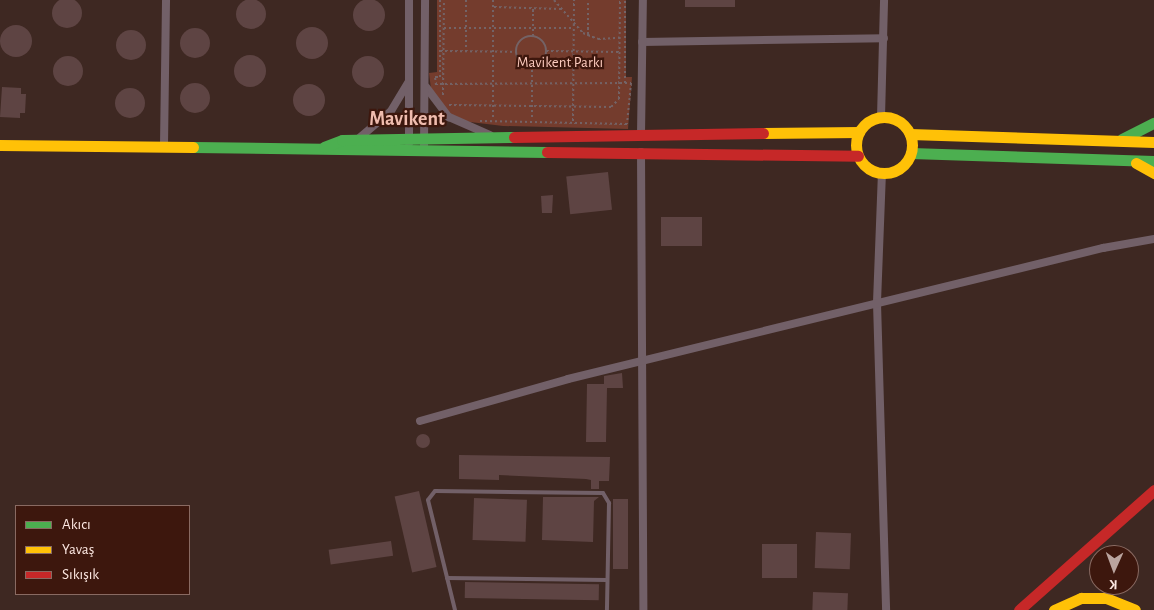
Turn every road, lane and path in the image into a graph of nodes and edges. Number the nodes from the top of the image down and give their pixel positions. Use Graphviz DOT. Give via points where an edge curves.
graph roads {
  1 [pos="166,0"];
  2 [pos="409,0"];
  3 [pos="425,0"];
  4 [pos="440,0"];
  5 [pos="444,0"];
  6 [pos="466,0"];
  7 [pos="493,0"];
  8 [pos="554,0"];
  9 [pos="574,0"];
  10 [pos="588,0"];
  11 [pos="620,0"];
  12 [pos="625,0"];
  13 [pos="643,0"];
  14 [pos="884,0"];
  15 [pos="493,7"];
  16 [pos="532,8"];
  17 [pos="561,9"];
  18 [pos="574,22"];
  19 [pos="444,28"];
  20 [pos="466,28"];
  21 [pos="493,28"];
  22 [pos="533,28"];
  23 [pos="574,28"];
  24 [pos="588,35"];
  25 [pos="533,36"];
  26 [pos="620,38"];
  27 [pos="884,38"];
  28 [pos="642,42"];
  29 [pos="440,51"];
  30 [pos="444,51"];
  31 [pos="466,52"];
  32 [pos="493,52"];
  33 [pos="517,52"];
  34 [pos="546,52"];
  35 [pos="574,52"];
  36 [pos="620,52"];
  37 [pos="532,66"];
  38 [pos="409,81"];
  39 [pos="574,83"];
  40 [pos="619,83"];
  41 [pos="625,83"];
  42 [pos="424,84"];
  43 [pos="436,84"];
  44 [pos="443,84"];
  45 [pos="493,84"];
  46 [pos="532,84"];
  47 [pos="436,89"];
  48 [pos="436,95"];
  49 [pos="440,100"];
  50 [pos="442,105"];
  51 [pos="493,106"];
  52 [pos="532,106"];
  53 [pos="573,106"];
  54 [pos="450,111"];
  55 [pos="881,117"];
  56 [pos="472,120"];
  57 [pos="493,120"];
  58 [pos="532,120"];
  59 [pos="573,121"];
  60 [pos="1154,123"];
  61 [pos="859,132"];
  62 [pos="910,134"];
  63 [pos="640,135"];
  64 [pos="494,137"];
  65 [pos="356,140"];
  66 [pos="1117,141"];
  67 [pos="1154,142"];
  68 [pos="409,144"];
  69 [pos="424,144"];
  70 [pos="0,145"];
  71 [pos="164,145"];
  72 [pos="324,147"];
  73 [pos="641,152"];
  74 [pos="911,153"];
  75 [pos="858,156"];
  76 [pos="1132,161"];
  77 [pos="1154,161"];
  78 [pos="882,172"];
  79 [pos="1154,173"];
  80 [pos="1154,240"];
  81 [pos="877,303"];
  82 [pos="642,360"];
  83 [pos="420,421"];
  84 [pos="1154,490"];
  85 [pos="447,578"];
  86 [pos="608,580"];
  87 [pos="455,610"];
  88 [pos="607,610"];
  89 [pos="643,610"];
  90 [pos="886,610"];
  91 [pos="1019,610"];
  92 [pos="1054,610"];
  93 [pos="1135,610"];
  1 -- 71 [label="street"];
  2 -- 38 [label="street"];
  3 -- 42 [label="street"];
  4 -- 29 [label="path"];
  5 -- 19 [label="path"];
  6 -- 20 [label="path"];
  7 -- 15 [label="path"];
  8 -- 17 [label="path"];
  9 -- 18 [label="path"];
  10 -- 24 [label="path"];
  11 -- 26 [label="path"];
  12 -- 41 [label="path"];
  13 -- 28 [label="street"];
  14 -- 27 [label="street"];
  15 -- 16 [label="path"];
  15 -- 21 [label="path"];
  16 -- 17 [label="path"];
  16 -- 22 [label="path"];
  17 -- 18 [label="path"];
  18 -- 23 [label="path"];
  18 -- 24 [label="path"];
  19 -- 20 [label="path"];
  19 -- 30 [label="path"];
  20 -- 21 [label="path"];
  20 -- 31 [label="path"];
  21 -- 22 [label="path"];
  21 -- 32 [label="path"];
  22 -- 23 [label="path"];
  22 -- 25 [label="path"];
  23 -- 35 [label="path"];
  24 -- 26 [label="path"];
  25 -- 33 [label="path" via="520,41"];
  25 -- 34 [label="path" via="542,40"];
  26 -- 36 [label="path"];
  27 -- 28 [label="street"];
  27 -- 55 [label="street"];
  28 -- 63 [label="street"];
  29 -- 30 [label="path"];
  29 -- 43 [label="path" via="440,77 435,78"];
  30 -- 31 [label="path"];
  30 -- 44 [label="path"];
  31 -- 32 [label="path"];
  32 -- 33 [label="path"];
  32 -- 45 [label="path"];
  33 -- 37 [label="path" via="523,63"];
  34 -- 35 [label="path"];
  34 -- 37 [label="path" via="542,62"];
  35 -- 36 [label="path"];
  35 -- 39 [label="path"];
  36 -- 40 [label="path"];
  37 -- 46 [label="path"];
  38 -- 65 [label="street" via="383,120"];
  38 -- 68 [label="street"];
  39 -- 40 [label="path"];
  39 -- 46 [label="path"];
  39 -- 53 [label="path"];
  40 -- 41 [label="path"];
  40 -- 53 [label="path" via="619,99 611,107"];
  41 -- 59 [label="path" via="631,83 627,124"];
  42 -- 64 [label="street" via="449,116"];
  42 -- 69 [label="street"];
  43 -- 44 [label="path"];
  43 -- 47 [label="path"];
  44 -- 45 [label="path"];
  44 -- 51 [label="path" via="446,104"];
  45 -- 46 [label="path"];
  45 -- 51 [label="path"];
  46 -- 52 [label="path"];
  48 -- 49 [label="path"];
  50 -- 54 [label="path"];
  51 -- 52 [label="path"];
  51 -- 57 [label="path"];
  52 -- 53 [label="path"];
  52 -- 58 [label="path"];
  53 -- 59 [label="path"];
  55 -- 61 [label="main road" via="867,122"];
  55 -- 62 [label="main road" via="902,123"];
  56 -- 57 [label="path"];
  57 -- 58 [label="path"];
  58 -- 59 [label="path"];
  60 -- 66 [label="main road"];
  61 -- 63 [label="main road"];
  61 -- 75 [label="main road"];
  62 -- 66 [label="main road"];
  62 -- 74 [label="main road"];
  63 -- 64 [label="main road"];
  64 -- 69 [label="main road"];
  65 -- 68 [label="main road"];
  65 -- 72 [label="main road"];
  66 -- 67 [label="main road"];
  68 -- 69 [label="main road"];
  68 -- 72 [label="main road" via="343,151"];
  69 -- 73 [label="main road"];
  70 -- 71 [label="main road"];
  71 -- 72 [label="main road"];
  73 -- 75 [label="main road"];
  73 -- 82 [label="street"];
  74 -- 76 [label="main road"];
  74 -- 78 [label="main road" via="898,169"];
  75 -- 78 [label="main road" via="871,170"];
  76 -- 77 [label="main road"];
  76 -- 79 [label="main road"];
  78 -- 81 [label="street"];
  80 -- 81 [label="street"];
  81 -- 82 [label="street"];
  81 -- 90 [label="street"];
  82 -- 83 [label="street"];
  82 -- 89 [label="street"];
  84 -- 91 [label="main road"];
  85 -- 86 [label="lane"];
  85 -- 86 [label="lane" via="428,500 434,491 603,493 609,503"];
  85 -- 87 [label="lane"];
  86 -- 88 [label="lane"];
  92 -- 93 [label="main road" via="1081,598 1106,598"];
}
